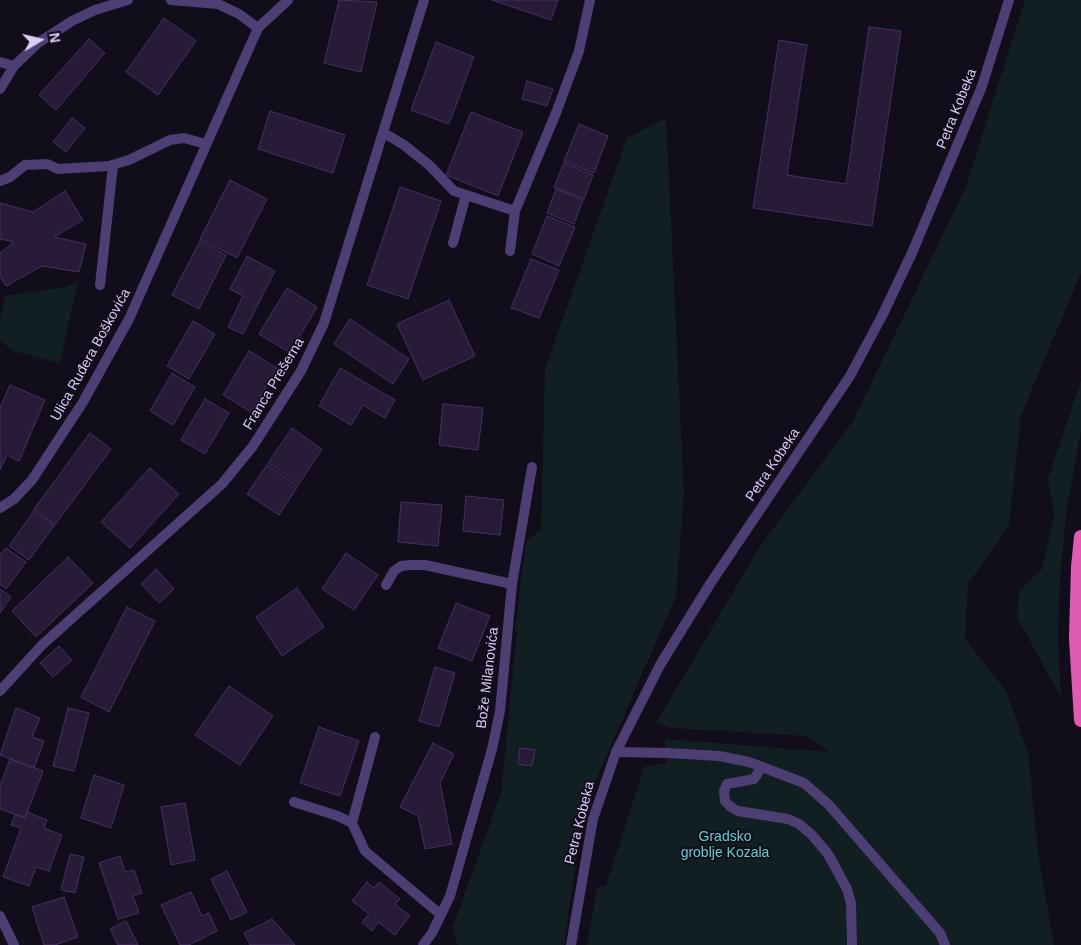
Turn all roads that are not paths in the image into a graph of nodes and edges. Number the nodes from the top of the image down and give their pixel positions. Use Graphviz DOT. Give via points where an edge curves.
graph roads {
  1 [pos="123,0"];
  2 [pos="128,0"];
  3 [pos="171,0"];
  4 [pos="288,0"];
  5 [pos="424,0"];
  6 [pos="590,0"];
  7 [pos="1009,0"];
  8 [pos="258,28"];
  9 [pos="0,62"];
  10 [pos="14,66"];
  11 [pos="0,89"];
  12 [pos="384,133"];
  13 [pos="206,144"];
  14 [pos="113,165"];
  15 [pos="0,180"];
  16 [pos="466,195"];
  17 [pos="515,211"];
  18 [pos="453,243"];
  19 [pos="510,251"];
  20 [pos="100,285"];
  21 [pos="532,467"];
  22 [pos="0,508"];
  23 [pos="1081,538"];
  24 [pos="512,584"];
  25 [pos="386,585"];
  26 [pos="0,691"];
  27 [pos="1081,720"];
  28 [pos="375,737"];
  29 [pos="616,752"];
  30 [pos="762,767"];
  31 [pos="294,802"];
  32 [pos="352,823"];
  33 [pos="441,915"];
  34 [pos="0,916"];
  35 [pos="852,944"];
  36 [pos="14,945"];
  37 [pos="423,945"];
  38 [pos="571,945"];
  39 [pos="946,945"];
  1 -- 2 [label="street"];
  1 -- 10 [label="street" via="72,21 38,43"];
  3 -- 8 [label="street" via="218,4"];
  4 -- 8 [label="street"];
  5 -- 12 [label="street, Franca Prešerna"];
  6 -- 17 [label="street" via="579,51"];
  7 -- 29 [label="street, Petra Kobeka" via="982,86 882,316 850,376 705,592 660,666"];
  8 -- 13 [label="street, Ulica Ruđera Boškovića"];
  9 -- 10 [label="street"];
  10 -- 11 [label="street"];
  12 -- 16 [label="street" via="429,165 454,191"];
  12 -- 26 [label="street, Franca Prešerna" via="324,323 301,371 253,446 222,484 42,645"];
  13 -- 14 [label="street" via="184,138 170,140"];
  13 -- 22 [label="street, Ulica Ruđera Boškovića" via="130,319 83,402 32,480"];
  14 -- 15 [label="street" via="58,169 47,164 25,165 10,178"];
  14 -- 20 [label="street"];
  16 -- 17 [label="street"];
  16 -- 18 [label="street"];
  17 -- 19 [label="street"];
  21 -- 24 [label="street, Bože Milanovića"];
  23 -- 27 [label="highway" via="1076,638"];
  24 -- 25 [label="street" via="425,565 410,565 394,571"];
  24 -- 33 [label="street, Bože Milanovića" via="500,711 450,896"];
  28 -- 32 [label="street"];
  29 -- 30 [label="street" via="719,756"];
  29 -- 38 [label="street, Petra Kobeka" via="593,819"];
  30 -- 35 [label="street" via="754,779 727,784 725,801 738,811 788,819 812,834 828,854 847,889 851,903"];
  30 -- 39 [label="street" via="804,783 829,805 940,933"];
  31 -- 32 [label="street"];
  32 -- 33 [label="street" via="365,851"];
  33 -- 37 [label="street, Bože Milanovića"];
  34 -- 36 [label="street"];
}
